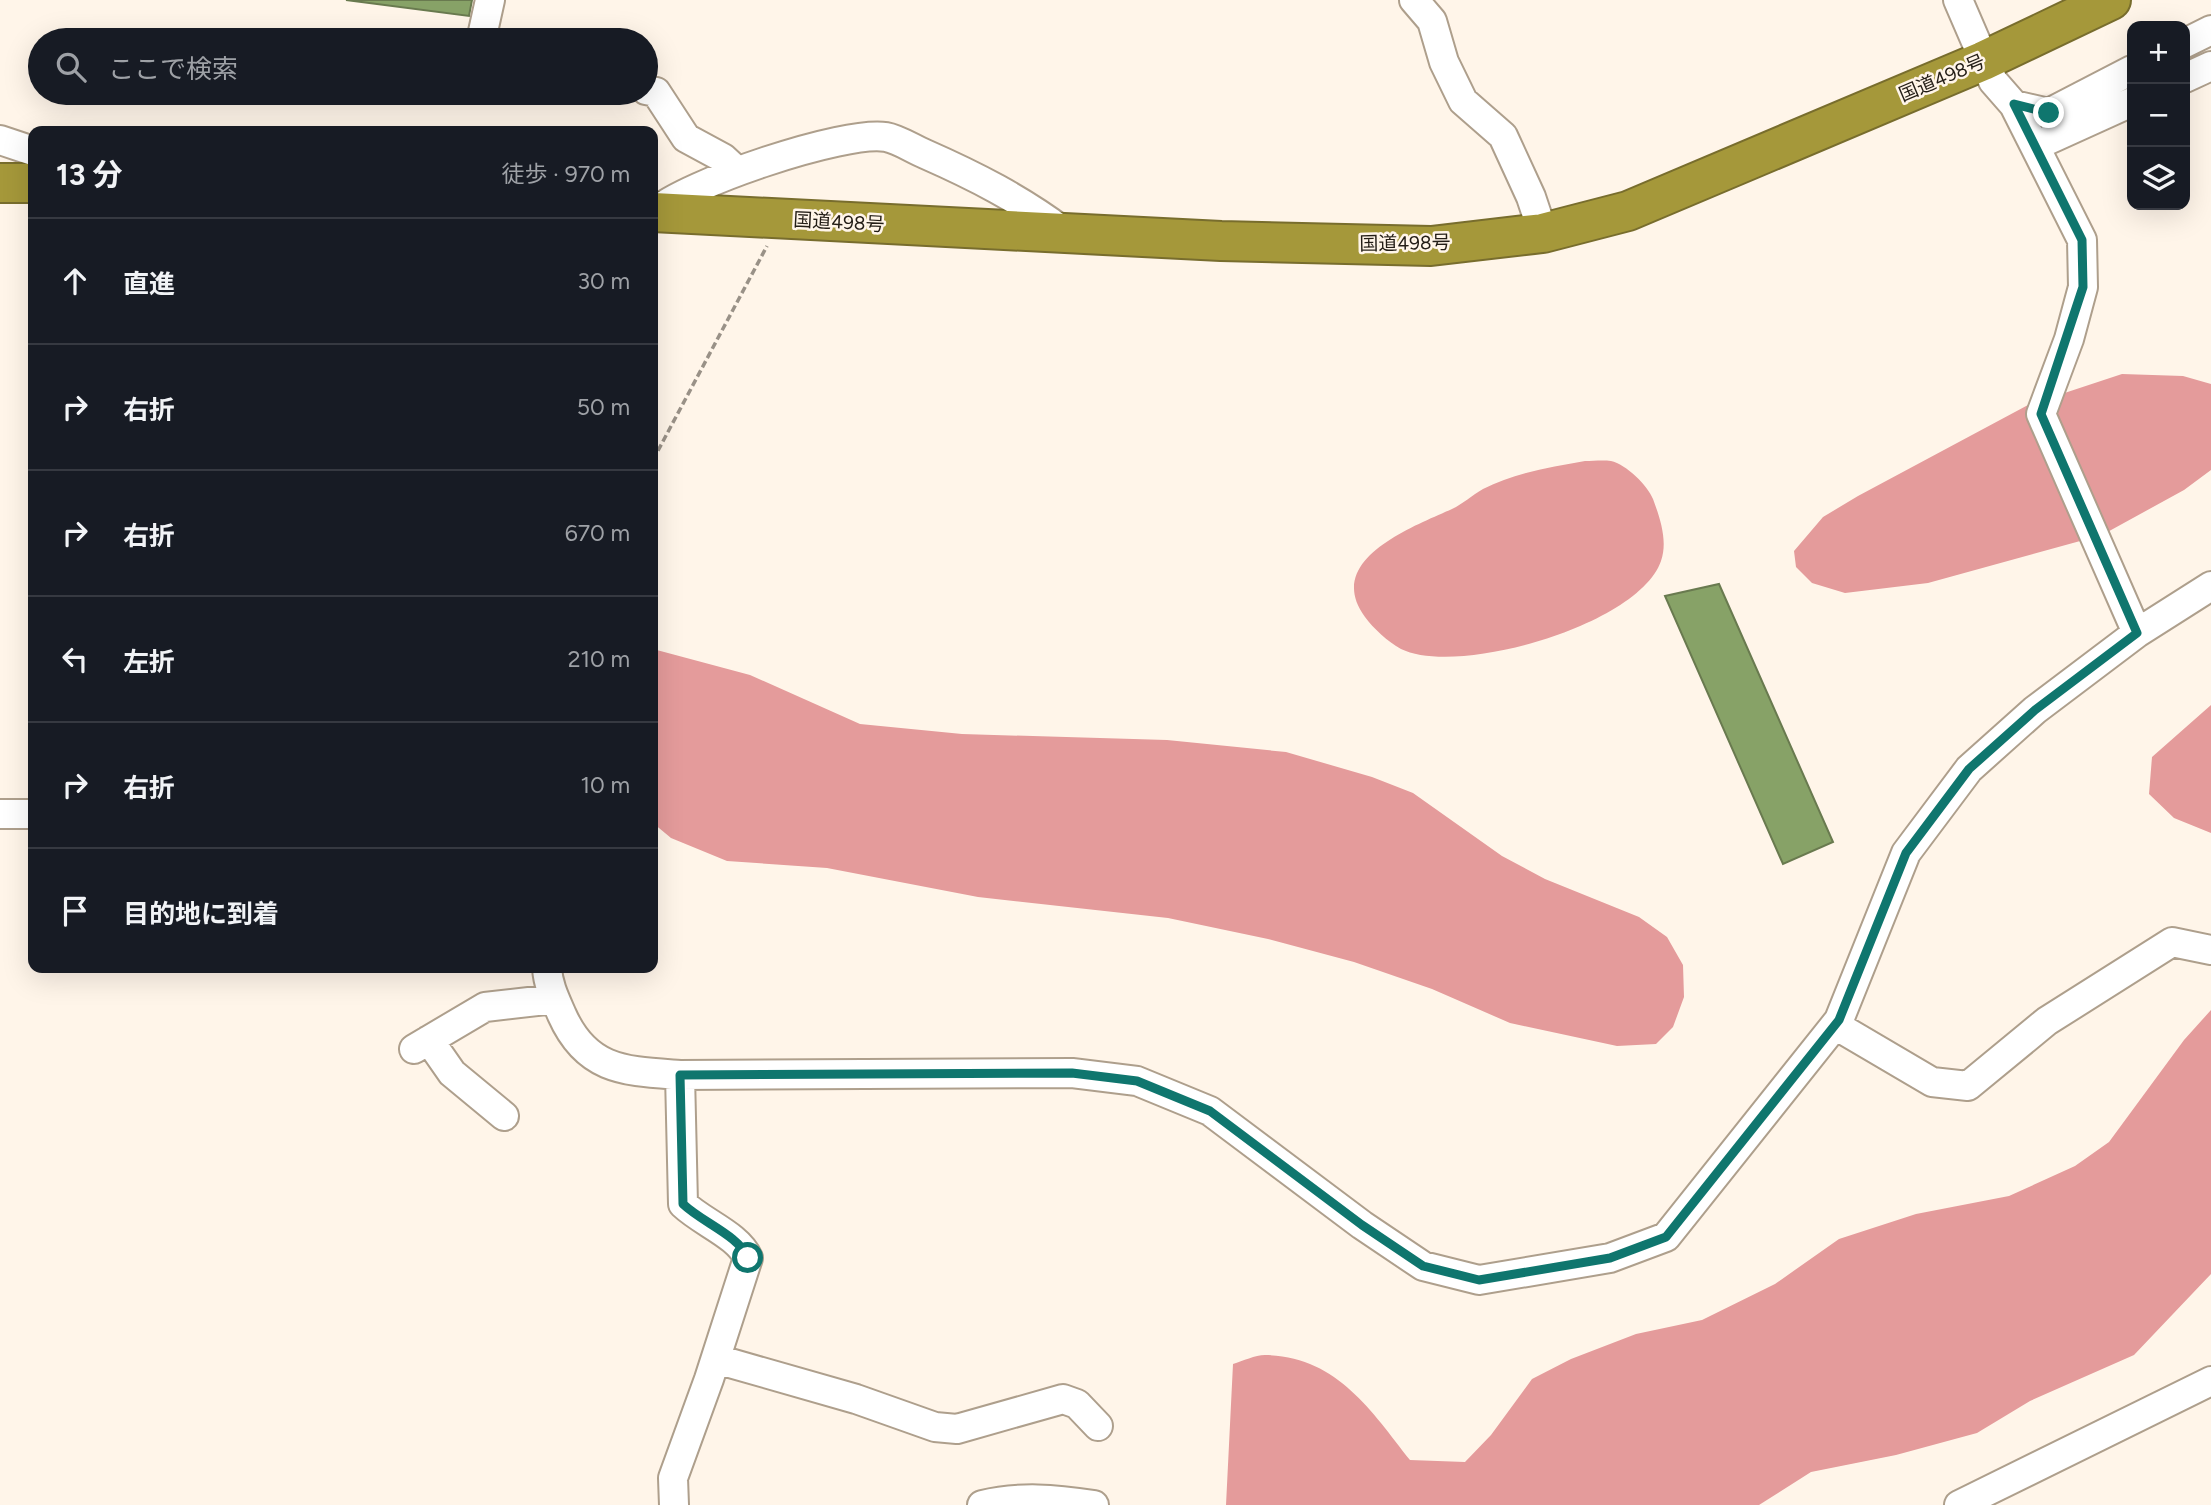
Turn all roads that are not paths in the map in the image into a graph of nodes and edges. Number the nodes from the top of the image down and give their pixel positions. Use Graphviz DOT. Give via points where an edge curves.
graph roads {
  1 [pos="490,0"];
  2 [pos="1414,0"];
  3 [pos="1958,0"];
  4 [pos="2111,0"];
  5 [pos="484,28"];
  6 [pos="2211,30"];
  7 [pos="2190,40"];
  8 [pos="1983,61"];
  9 [pos="2211,66"];
  10 [pos="2127,73"];
  11 [pos="2190,76"];
  12 [pos="658,95"];
  13 [pos="2014,104"];
  14 [pos="2127,104"];
  15 [pos="0,140"];
  16 [pos="2035,146"];
  17 [pos="28,149"];
  18 [pos="737,172"];
  19 [pos="0,183"];
  20 [pos="28,183"];
  21 [pos="658,209"];
  22 [pos="658,212"];
  23 [pos="1063,232"];
  24 [pos="1543,233"];
  25 [pos="2211,586"];
  26 [pos="2137,633"];
  27 [pos="0,814"];
  28 [pos="28,814"];
  29 [pos="2211,950"];
  30 [pos="547,973"];
  31 [pos="555,999"];
  32 [pos="1835,1025"];
  33 [pos="680,1075"];
  34 [pos="504,1116"];
  35 [pos="716,1359"];
  36 [pos="2211,1381"];
  37 [pos="1098,1426"];
  38 [pos="674,1505"];
  39 [pos="982,1505"];
  40 [pos="1094,1505"];
  41 [pos="1959,1505"];
  1 -- 5 [label="street"];
  2 -- 24 [label="street" via="1432,21 1444,62 1463,101 1503,136"];
  3 -- 8 [label="street"];
  4 -- 8 [label="highway, 国道498号"];
  6 -- 7 [label="street"];
  8 -- 13 [label="street" via="1993,81"];
  8 -- 24 [label="highway, 国道498号" via="1628,211"];
  9 -- 11 [label="street"];
  10 -- 13 [label="street" via="2049,113"];
  12 -- 18 [label="street" via="687,138 723,158"];
  13 -- 16 [label="street"];
  14 -- 16 [label="street"];
  15 -- 17 [label="street"];
  16 -- 26 [label="street" via="2082,240 2083,287 2041,414"];
  18 -- 21 [label="street" via="682,194"];
  18 -- 23 [label="street" via="836,142 886,137 1024,202"];
  19 -- 20 [label="highway"];
  22 -- 23 [label="highway, 国道498号"];
  23 -- 24 [label="highway, 国道498号" via="1431,246"];
  25 -- 26 [label="street"];
  26 -- 32 [label="street" via="2035,710 1969,769 1906,853"];
  27 -- 28 [label="street"];
  29 -- 32 [label="street" via="2172,942 2047,1021 1968,1086 1932,1082"];
  30 -- 31 [label="street"];
  31 -- 33 [label="street" via="570,1032 596,1060 623,1071"];
  31 -- 34 [label="street" via="485,1007 421,1045"];
  32 -- 33 [label="street" via="1666,1237 1610,1258 1479,1280 1423,1266 1210,1111 1137,1081 1072,1073"];
  33 -- 35 [label="street" via="683,1204 700,1220 742,1244 748,1258"];
  35 -- 37 [label="street" via="935,1427 957,1429 1063,1399 1077,1404"];
  35 -- 38 [label="street" via="673,1478"];
  36 -- 41 [label="street"];
  39 -- 40 [label="street" via="1007,1499"];
}
